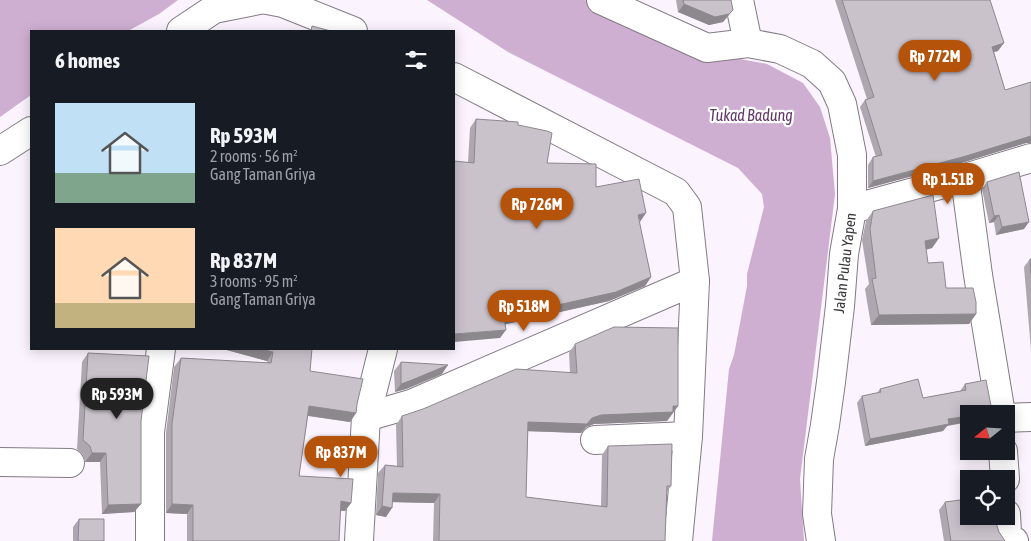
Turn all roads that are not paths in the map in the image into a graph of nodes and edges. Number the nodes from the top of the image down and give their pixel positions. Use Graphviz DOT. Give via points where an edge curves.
graph roads {
  1 [pos="260,0"];
  2 [pos="266,0"];
  3 [pos="601,0"];
  4 [pos="739,0"];
  5 [pos="186,30"];
  6 [pos="352,30"];
  7 [pos="748,43"];
  8 [pos="455,78"];
  9 [pos="30,132"];
  10 [pos="0,152"];
  11 [pos="1031,158"];
  12 [pos="965,178"];
  13 [pos="852,209"];
  14 [pos="695,281"];
  15 [pos="161,350"];
  16 [pos="383,350"];
  17 [pos="1000,405"];
  18 [pos="366,417"];
  19 [pos="1031,417"];
  20 [pos="1015,418"];
  21 [pos="688,436"];
  22 [pos="595,440"];
  23 [pos="0,462"];
  24 [pos="70,463"];
  25 [pos="150,541"];
  26 [pos="359,541"];
  27 [pos="678,541"];
  28 [pos="821,541"];
  1 -- 5 [label="street" via="214,9"];
  2 -- 6 [label="street" via="284,3"];
  3 -- 7 [label="street, Jalan Pulau Yapen" via="707,48"];
  4 -- 7 [label="street"];
  7 -- 13 [label="street, Jalan Pulau Yapen" via="780,49 812,64 832,82 842,104 852,155"];
  8 -- 14 [label="street" via="676,192 687,207"];
  9 -- 10 [label="street"];
  11 -- 12 [label="street"];
  12 -- 13 [label="street"];
  12 -- 17 [label="street"];
  13 -- 28 [label="street, Jalan Pulau Yapen" via="844,254 829,399 818,459 817,514"];
  14 -- 18 [label="street" via="411,404"];
  14 -- 21 [label="street"];
  15 -- 25 [label="street" via="150,432"];
  16 -- 18 [label="street"];
  18 -- 26 [label="street"];
  19 -- 20 [label="street"];
  21 -- 22 [label="street"];
  21 -- 27 [label="street"];
  23 -- 24 [label="street"];
}
